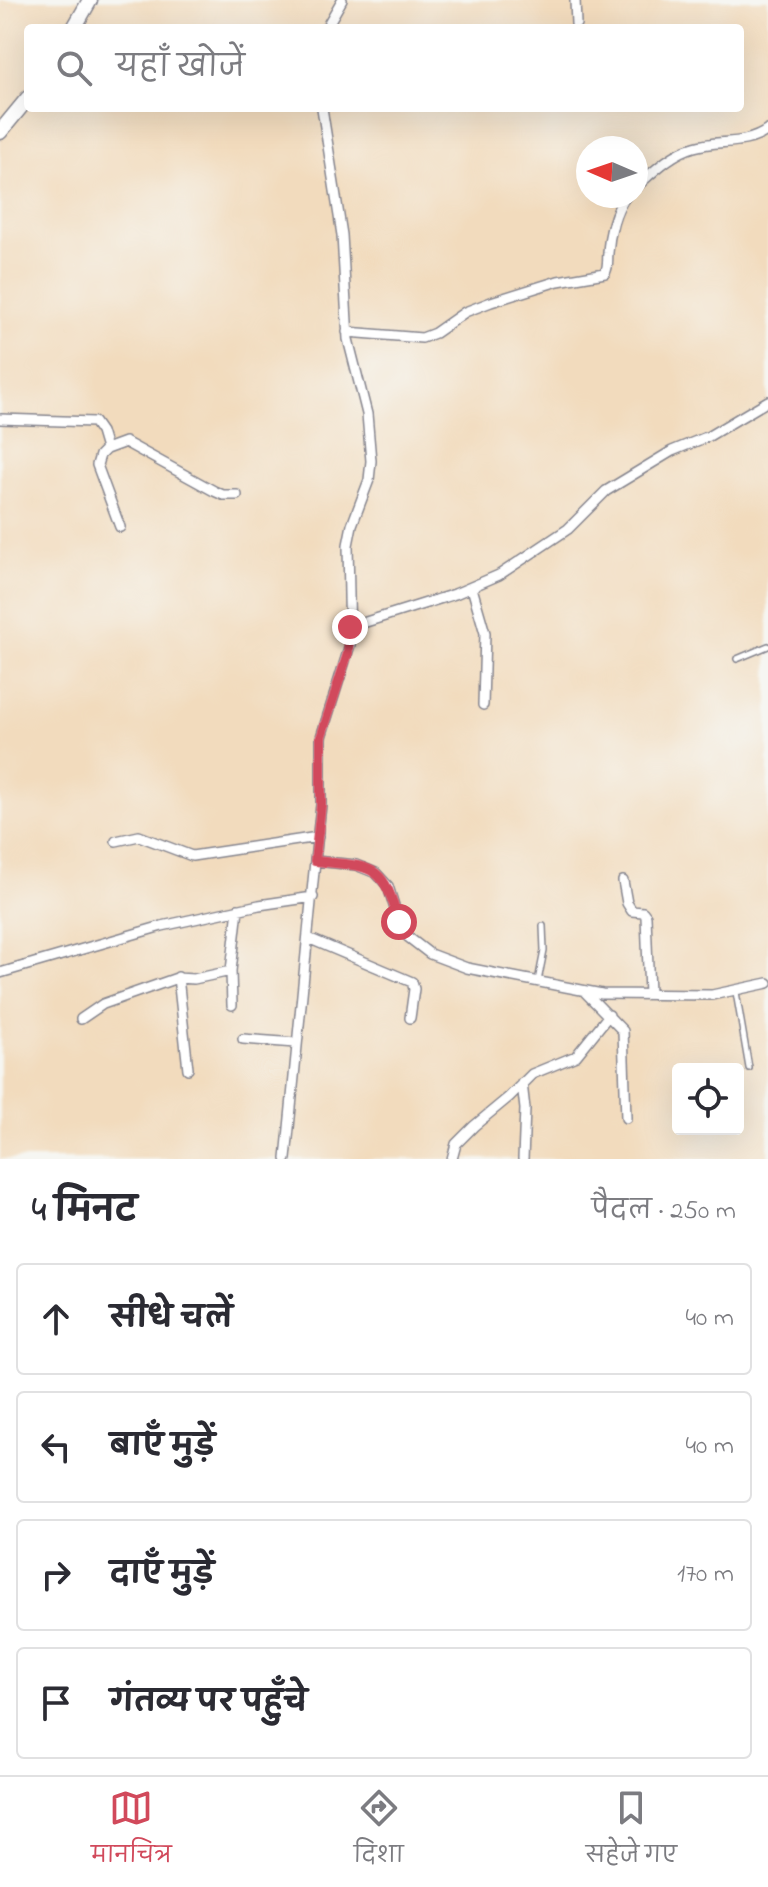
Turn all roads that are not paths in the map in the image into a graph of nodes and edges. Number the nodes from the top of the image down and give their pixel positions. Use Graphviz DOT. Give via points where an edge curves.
graph roads {
  1 [pos="90,0"];
  2 [pos="342,0"];
  3 [pos="575,0"];
  4 [pos="76,24"];
  5 [pos="328,24"];
  6 [pos="576,24"];
  7 [pos="24,103"];
  8 [pos="323,112"];
  9 [pos="768,130"];
  10 [pos="0,132"];
  11 [pos="648,178"];
  12 [pos="619,208"];
  13 [pos="347,332"];
  14 [pos="768,401"];
  15 [pos="0,419"];
  16 [pos="106,449"];
  17 [pos="237,495"];
  18 [pos="120,527"];
  19 [pos="472,588"];
  20 [pos="350,627"];
  21 [pos="768,646"];
  22 [pos="737,659"];
  23 [pos="483,705"];
  24 [pos="318,837"];
  25 [pos="116,841"];
  26 [pos="315,861"];
  27 [pos="623,881"];
  28 [pos="313,897"];
  29 [pos="238,909"];
  30 [pos="543,926"];
  31 [pos="308,938"];
  32 [pos="231,971"];
  33 [pos="0,973"];
  34 [pos="178,977"];
  35 [pos="538,981"];
  36 [pos="768,983"];
  37 [pos="585,992"];
  38 [pos="736,992"];
  39 [pos="649,994"];
  40 [pos="232,1005"];
  41 [pos="609,1015"];
  42 [pos="410,1018"];
  43 [pos="81,1019"];
  44 [pos="243,1039"];
  45 [pos="296,1043"];
  46 [pos="749,1068"];
  47 [pos="188,1069"];
  48 [pos="522,1083"];
  49 [pos="626,1118"];
  50 [pos="286,1159"];
  51 [pos="452,1159"];
  52 [pos="523,1159"];
  1 -- 4 [label="street"];
  2 -- 5 [label="street"];
  3 -- 6 [label="street"];
  7 -- 10 [label="street"];
  8 -- 13 [label="street" via="342,235"];
  9 -- 11 [label="street" via="744,142 684,151"];
  12 -- 13 [label="street" via="605,273 545,284 491,302 422,338"];
  13 -- 20 [label="street" via="367,414 371,461 348,545"];
  14 -- 19 [label="street" via="621,481 552,542"];
  15 -- 16 [label="street" via="94,422"];
  16 -- 17 [label="street" via="127,442 214,491"];
  16 -- 18 [label="street" via="98,469"];
  19 -- 20 [label="street"];
  19 -- 23 [label="street" via="485,633"];
  20 -- 24 [label="street" via="348,653 321,737"];
  21 -- 22 [label="lane"];
  24 -- 25 [label="street" via="192,856 139,836"];
  24 -- 26 [label="street"];
  26 -- 28 [label="street"];
  26 -- 35 [label="street" via="356,865 382,878 403,930 430,954 467,968"];
  27 -- 39 [label="street" via="628,907 646,916"];
  28 -- 29 [label="street"];
  28 -- 31 [label="street"];
  29 -- 32 [label="street"];
  29 -- 33 [label="street"];
  30 -- 35 [label="lane"];
  31 -- 42 [label="street" via="412,982"];
  31 -- 45 [label="street"];
  32 -- 34 [label="street"];
  32 -- 40 [label="street"];
  34 -- 43 [label="street" via="107,1002"];
  34 -- 47 [label="street"];
  35 -- 37 [label="street"];
  36 -- 38 [label="street"];
  37 -- 39 [label="street"];
  37 -- 41 [label="street"];
  38 -- 39 [label="street"];
  38 -- 46 [label="lane"];
  41 -- 48 [label="street" via="576,1056"];
  41 -- 49 [label="street" via="624,1036"];
  44 -- 45 [label="street"];
  45 -- 50 [label="street"];
  48 -- 51 [label="street" via="459,1140"];
  48 -- 52 [label="street"];
}
